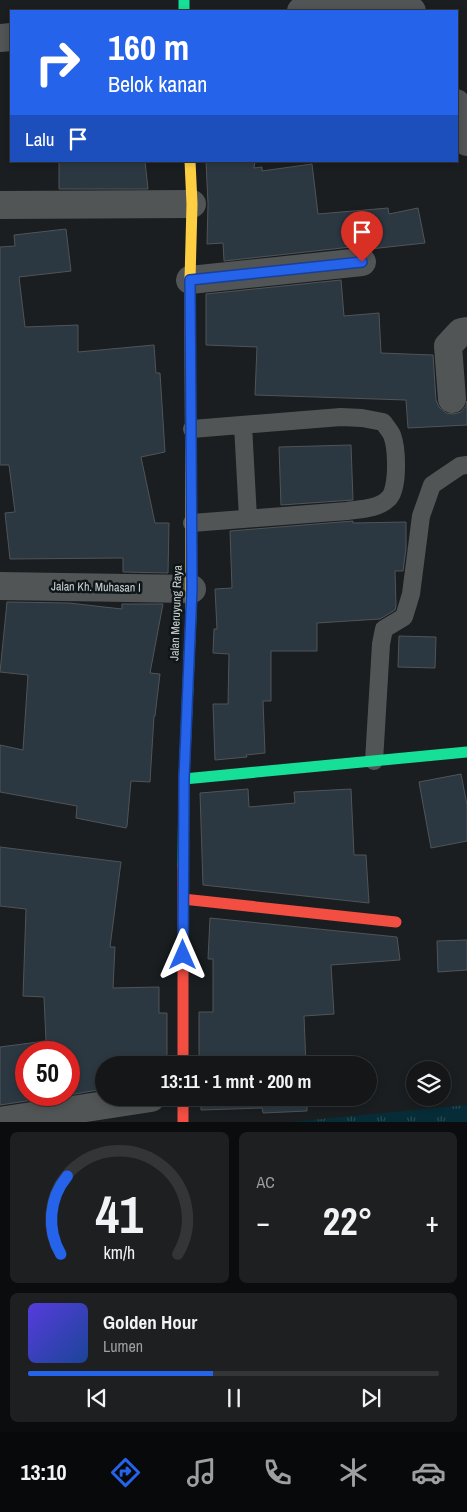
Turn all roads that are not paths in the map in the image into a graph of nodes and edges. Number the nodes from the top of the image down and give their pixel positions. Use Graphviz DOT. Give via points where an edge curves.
graph roads {
  1 [pos="314,10"];
  2 [pos="403,10"];
  3 [pos="458,110"];
  4 [pos="467,142"];
  5 [pos="190,162"];
  6 [pos="0,204"];
  7 [pos="192,204"];
  8 [pos="362,262"];
  9 [pos="190,280"];
  10 [pos="467,331"];
  11 [pos="452,399"];
  12 [pos="243,425"];
  13 [pos="192,429"];
  14 [pos="467,465"];
  15 [pos="248,518"];
  16 [pos="192,523"];
  17 [pos="0,586"];
  18 [pos="192,589"];
  19 [pos="467,752"];
  20 [pos="374,761"];
  21 [pos="184,779"];
  22 [pos="182,899"];
  23 [pos="396,922"];
  24 [pos="183,1056"];
  25 [pos="98,1106"];
  26 [pos="183,1106"];
  27 [pos="0,1121"];
  28 [pos="183,1122"];
  1 -- 2 [label="street" via="366,6"];
  3 -- 4 [label="street"];
  5 -- 7 [label="main road, Jalan Meruyung Raya"];
  6 -- 7 [label="street"];
  7 -- 9 [label="main road, Jalan Meruyung Raya"];
  8 -- 9 [label="street"];
  9 -- 13 [label="main road, Jalan Meruyung Raya"];
  10 -- 11 [label="street" via="461,332 448,346"];
  12 -- 13 [label="lane"];
  12 -- 15 [label="lane"];
  12 -- 15 [label="lane" via="341,417 383,422 392,434 396,462 394,490 388,500 373,507"];
  13 -- 16 [label="main road, Jalan Meruyung Raya"];
  14 -- 20 [label="lane" via="460,466 432,485 421,516 411,594 404,617 384,629"];
  15 -- 16 [label="lane"];
  16 -- 18 [label="main road, Jalan Meruyung Raya"];
  17 -- 18 [label="street, Jalan Kh. Muhasan I"];
  18 -- 21 [label="main road, Jalan Meruyung Raya"];
  19 -- 20 [label="main road"];
  20 -- 21 [label="main road"];
  21 -- 22 [label="main road, Jalan Meruyung Raya"];
  22 -- 23 [label="main road"];
  22 -- 24 [label="main road, Jalan Meruyung Raya"];
  25 -- 27 [label="street"];
  26 -- 28 [label="main road"];
}
